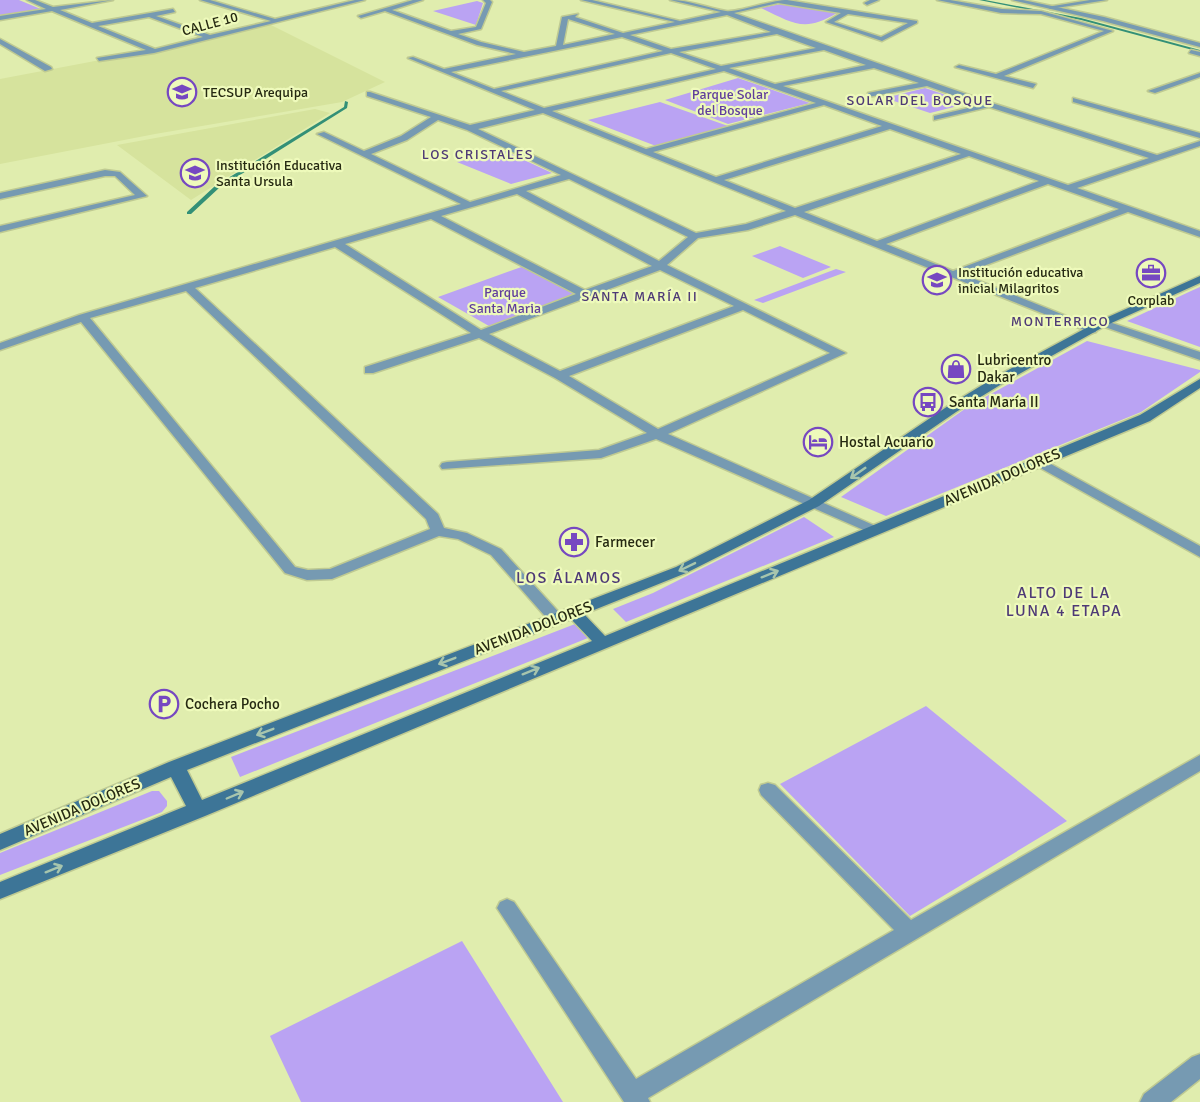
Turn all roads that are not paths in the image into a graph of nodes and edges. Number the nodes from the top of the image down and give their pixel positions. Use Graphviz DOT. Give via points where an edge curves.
graph roads {
  1 [pos="30,0"];
  2 [pos="110,0"];
  3 [pos="203,0"];
  4 [pos="319,0"];
  5 [pos="362,0"];
  6 [pos="420,0"];
  7 [pos="486,0"];
  8 [pos="584,0"];
  9 [pos="673,0"];
  10 [pos="769,0"];
  11 [pos="876,0"];
  12 [pos="940,0"];
  13 [pos="1015,0"];
  14 [pos="1099,0"];
  15 [pos="780,1"];
  16 [pos="867,3"];
  17 [pos="342,5"];
  18 [pos="615,7"];
  19 [pos="1050,7"];
  20 [pos="53,10"];
  21 [pos="387,10"];
  22 [pos="173,11"];
  23 [pos="1001,11"];
  24 [pos="592,12"];
  25 [pos="731,13"];
  26 [pos="845,13"];
  27 [pos="1012,13"];
  28 [pos="580,14"];
  29 [pos="149,15"];
  30 [pos="361,16"];
  31 [pos="569,17"];
  32 [pos="0,18"];
  33 [pos="275,20"];
  34 [pos="680,22"];
  35 [pos="92,25"];
  36 [pos="777,32"];
  37 [pos="449,33"];
  38 [pos="623,35"];
  39 [pos="209,37"];
  40 [pos="0,41"];
  41 [pos="1200,45"];
  42 [pos="559,48"];
  43 [pos="824,49"];
  44 [pos="154,51"];
  45 [pos="672,51"];
  46 [pos="1191,52"];
  47 [pos="525,54"];
  48 [pos="1200,54"];
  49 [pos="411,58"];
  50 [pos="99,59"];
  51 [pos="874,65"];
  52 [pos="723,68"];
  53 [pos="959,68"];
  54 [pos="48,69"];
  55 [pos="444,71"];
  56 [pos="1200,75"];
  57 [pos="996,77"];
  58 [pos="930,84"];
  59 [pos="775,86"];
  60 [pos="1034,86"];
  61 [pos="493,91"];
  62 [pos="1152,91"];
  63 [pos="370,94"];
  64 [pos="871,96"];
  65 [pos="1077,100"];
  66 [pos="824,103"];
  67 [pos="989,105"];
  68 [pos="540,111"];
  69 [pos="439,116"];
  70 [pos="937,118"];
  71 [pos="890,126"];
  72 [pos="470,128"];
  73 [pos="321,134"];
  74 [pos="1200,136"];
  75 [pos="1200,143"];
  76 [pos="643,152"];
  77 [pos="363,154"];
  78 [pos="968,154"];
  79 [pos="1159,158"];
  80 [pos="572,176"];
  81 [pos="714,180"];
  82 [pos="1048,181"];
  83 [pos="1069,188"];
  84 [pos="519,191"];
  85 [pos="0,196"];
  86 [pos="468,204"];
  87 [pos="1128,209"];
  88 [pos="793,212"];
  89 [pos="430,215"];
  90 [pos="0,229"];
  91 [pos="1200,234"];
  92 [pos="695,236"];
  93 [pos="336,243"];
  94 [pos="877,244"];
  95 [pos="660,266"];
  96 [pos="953,274"];
  97 [pos="1200,279"];
  98 [pos="188,287"];
  99 [pos="586,295"];
  100 [pos="746,306"];
  101 [pos="83,317"];
  102 [pos="1097,326"];
  103 [pos="480,334"];
  104 [pos="0,346"];
  105 [pos="1200,356"];
  106 [pos="369,370"];
  107 [pos="559,375"];
  108 [pos="1200,383"];
  109 [pos="657,434"];
  110 [pos="1040,462"];
  111 [pos="447,466"];
  112 [pos="814,503"];
  113 [pos="438,531"];
  114 [pos="875,531"];
  115 [pos="1200,552"];
  116 [pos="574,613"];
  117 [pos="557,619"];
  118 [pos="602,642"];
  119 [pos="1200,762"];
  120 [pos="176,767"];
  121 [pos="768,790"];
  122 [pos="198,811"];
  123 [pos="0,843"];
  124 [pos="0,891"];
  125 [pos="507,908"];
  126 [pos="910,932"];
  127 [pos="1200,1065"];
  128 [pos="635,1098"];
  129 [pos="1152,1102"];
  1 -- 20 [label="street"];
  2 -- 20 [label="street"];
  3 -- 33 [label="street"];
  4 -- 17 [label="street"];
  5 -- 17 [label="street, CALLE 10"];
  6 -- 21 [label="street"];
  7 -- 37 [label="street" via="489,2 479,28"];
  8 -- 18 [label="street"];
  9 -- 25 [label="street"];
  10 -- 15 [label="street"];
  11 -- 16 [label="street"];
  12 -- 23 [label="street"];
  13 -- 19 [label="street"];
  14 -- 19 [label="street"];
  15 -- 25 [label="street"];
  15 -- 26 [label="street"];
  17 -- 33 [label="street, CALLE 10"];
  18 -- 24 [label="street"];
  18 -- 34 [label="street"];
  19 -- 41 [label="street"];
  20 -- 32 [label="street"];
  20 -- 35 [label="street"];
  21 -- 30 [label="street"];
  21 -- 37 [label="street"];
  22 -- 29 [label="street"];
  23 -- 27 [label="street"];
  23 -- 57 [label="street" via="1042,14 1110,31"];
  25 -- 34 [label="street"];
  25 -- 36 [label="street"];
  26 -- 26 [label="street" via="887,18 915,22 882,39 829,22"];
  28 -- 31 [label="street"];
  29 -- 35 [label="street"];
  29 -- 39 [label="street"];
  31 -- 38 [label="street"];
  31 -- 42 [label="street" via="565,18"];
  33 -- 39 [label="street, CALLE 10"];
  34 -- 38 [label="street"];
  35 -- 44 [label="street"];
  36 -- 43 [label="street"];
  36 -- 45 [label="street"];
  37 -- 47 [label="street"];
  38 -- 42 [label="street"];
  38 -- 45 [label="street"];
  39 -- 44 [label="street, CALLE 10"];
  40 -- 54 [label="street"];
  42 -- 47 [label="street"];
  43 -- 51 [label="street"];
  43 -- 52 [label="street"];
  44 -- 50 [label="street, CALLE 10"];
  45 -- 52 [label="street"];
  45 -- 61 [label="street"];
  46 -- 48 [label="street"];
  47 -- 55 [label="street"];
  49 -- 55 [label="street"];
  51 -- 58 [label="street"];
  51 -- 59 [label="street"];
  52 -- 59 [label="street"];
  52 -- 68 [label="street"];
  53 -- 57 [label="street"];
  55 -- 61 [label="street"];
  56 -- 62 [label="street"];
  57 -- 60 [label="street"];
  58 -- 64 [label="street"];
  58 -- 67 [label="street"];
  59 -- 66 [label="street"];
  61 -- 68 [label="street"];
  63 -- 69 [label="street"];
  65 -- 74 [label="street"];
  66 -- 71 [label="street"];
  66 -- 76 [label="street"];
  67 -- 70 [label="street"];
  67 -- 79 [label="street"];
  68 -- 72 [label="street"];
  68 -- 76 [label="street"];
  69 -- 72 [label="street"];
  69 -- 77 [label="street" via="404,138"];
  71 -- 78 [label="street"];
  71 -- 81 [label="street"];
  72 -- 80 [label="street"];
  73 -- 77 [label="street"];
  75 -- 79 [label="street"];
  76 -- 81 [label="street"];
  77 -- 86 [label="street"];
  78 -- 82 [label="street"];
  78 -- 88 [label="street"];
  79 -- 83 [label="street"];
  80 -- 84 [label="street"];
  80 -- 92 [label="street"];
  81 -- 88 [label="street"];
  82 -- 83 [label="street"];
  82 -- 94 [label="street"];
  83 -- 87 [label="street"];
  84 -- 86 [label="street"];
  84 -- 95 [label="street"];
  85 -- 90 [label="street" via="105,173 117,174 142,196"];
  86 -- 89 [label="street"];
  87 -- 91 [label="street"];
  87 -- 96 [label="street"];
  88 -- 92 [label="street" via="748,227"];
  88 -- 94 [label="street"];
  89 -- 93 [label="street"];
  89 -- 99 [label="street"];
  92 -- 95 [label="street"];
  93 -- 98 [label="street"];
  93 -- 103 [label="street"];
  94 -- 96 [label="street"];
  95 -- 99 [label="street"];
  95 -- 100 [label="street"];
  96 -- 102 [label="street"];
  97 -- 102 [label="main road, AVENIDA DOLORES"];
  98 -- 101 [label="street"];
  98 -- 113 [label="street" via="433,517"];
  99 -- 103 [label="street"];
  100 -- 107 [label="street"];
  100 -- 109 [label="street" via="840,353"];
  101 -- 104 [label="street"];
  101 -- 113 [label="street" via="290,570 307,575 332,574"];
  102 -- 105 [label="street"];
  102 -- 112 [label="main road, AVENIDA DOLORES, one-way" via="952,409"];
  103 -- 106 [label="street"];
  103 -- 107 [label="street"];
  107 -- 109 [label="street"];
  108 -- 110 [label="main road, AVENIDA DOLORES" via="1145,418"];
  109 -- 111 [label="street" via="601,454"];
  109 -- 112 [label="street"];
  110 -- 114 [label="main road, AVENIDA DOLORES"];
  110 -- 115 [label="street"];
  112 -- 114 [label="street"];
  112 -- 116 [label="main road, AVENIDA DOLORES, one-way" via="681,570"];
  113 -- 117 [label="street" via="462,536 496,552"];
  118 -- 114 [label="main road, AVENIDA DOLORES, one-way"];
  116 -- 117 [label="main road, AVENIDA DOLORES"];
  116 -- 118 [label="main road"];
  117 -- 120 [label="main road, AVENIDA DOLORES, one-way"];
  122 -- 118 [label="main road, AVENIDA DOLORES, one-way"];
  119 -- 126 [label="street"];
  120 -- 122 [label="main road"];
  120 -- 123 [label="main road, AVENIDA DOLORES"];
  121 -- 126 [label="street"];
  124 -- 122 [label="main road, AVENIDA DOLORES, one-way"];
  125 -- 128 [label="street"];
  126 -- 128 [label="street"];
  127 -- 129 [label="street"];
}
